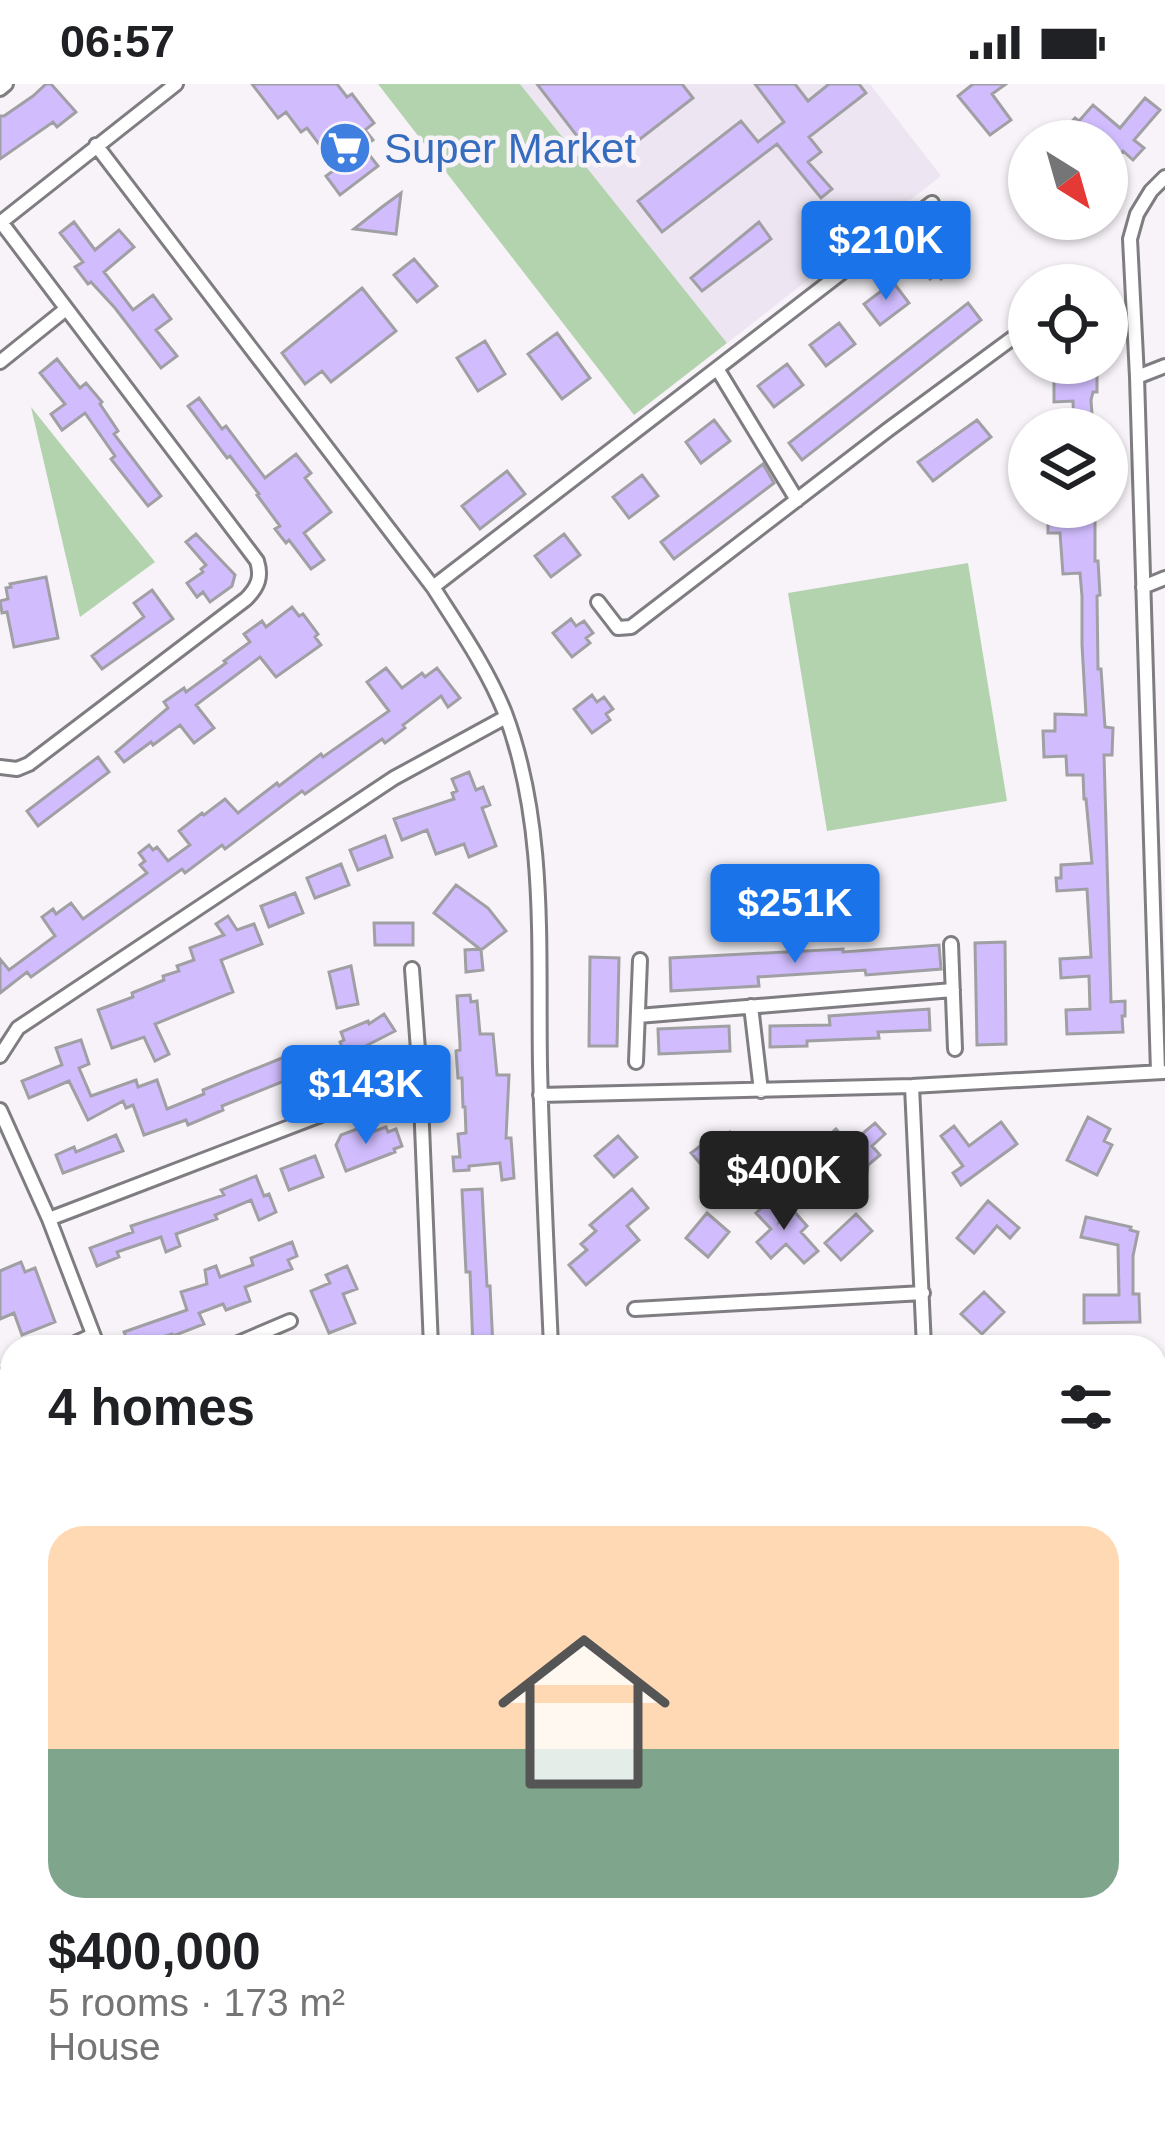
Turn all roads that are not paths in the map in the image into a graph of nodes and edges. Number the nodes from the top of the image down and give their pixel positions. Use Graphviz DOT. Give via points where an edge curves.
graph roads {
  1 [pos="176,84"];
  2 [pos="96,145"];
  3 [pos="1165,177"];
  4 [pos="932,203"];
  5 [pos="1,223"];
  6 [pos="66,309"];
  7 [pos="1008,342"];
  8 [pos="0,362"];
  9 [pos="1165,366"];
  10 [pos="718,370"];
  11 [pos="1138,377"];
  12 [pos="797,500"];
  13 [pos="1165,578"];
  14 [pos="433,587"];
  15 [pos="1143,587"];
  16 [pos="598,602"];
  17 [pos="506,717"];
  18 [pos="0,767"];
  19 [pos="1165,785"];
  20 [pos="1149,792"];
  21 [pos="951,944"];
  22 [pos="1160,947"];
  23 [pos="640,960"];
  24 [pos="412,969"];
  25 [pos="953,990"];
  26 [pos="752,1006"];
  27 [pos="638,1016"];
  28 [pos="955,1049"];
  29 [pos="0,1056"];
  30 [pos="636,1062"];
  31 [pos="1161,1072"];
  32 [pos="420,1077"];
  33 [pos="912,1086"];
  34 [pos="761,1091"];
  35 [pos="540,1095"];
  36 [pos="0,1110"];
  37 [pos="50,1220"];
  38 [pos="922,1293"];
  39 [pos="635,1309"];
  40 [pos="290,1321"];
  41 [pos="93,1335"];
  42 [pos="257,1335"];
  43 [pos="431,1335"];
  44 [pos="550,1335"];
  45 [pos="924,1335"];
  1 -- 2 [label="street"];
  2 -- 5 [label="street"];
  2 -- 14 [label="street"];
  3 -- 11 [label="street" via="1137,214 1130,239"];
  4 -- 10 [label="street"];
  5 -- 6 [label="street"];
  6 -- 8 [label="street"];
  6 -- 18 [label="street" via="257,561 259,580 29,764"];
  7 -- 12 [label="street"];
  9 -- 11 [label="street"];
  10 -- 12 [label="street"];
  10 -- 14 [label="street"];
  11 -- 15 [label="street"];
  12 -- 16 [label="street" via="631,627 618,628"];
  13 -- 15 [label="street"];
  14 -- 17 [label="street"];
  15 -- 20 [label="street"];
  17 -- 29 [label="street" via="394,778 18,1028"];
  17 -- 35 [label="street" via="536,852"];
  19 -- 20 [label="street"];
  20 -- 22 [label="street"];
  21 -- 25 [label="street"];
  22 -- 31 [label="street"];
  23 -- 27 [label="street"];
  24 -- 32 [label="street"];
  25 -- 26 [label="street"];
  25 -- 28 [label="street"];
  26 -- 27 [label="street"];
  26 -- 34 [label="street"];
  27 -- 30 [label="street"];
  31 -- 33 [label="street"];
  32 -- 37 [label="street"];
  32 -- 43 [label="street"];
  33 -- 34 [label="street"];
  33 -- 38 [label="street"];
  34 -- 35 [label="street"];
  35 -- 44 [label="street"];
  36 -- 37 [label="street"];
  37 -- 41 [label="street"];
  38 -- 39 [label="street"];
  38 -- 45 [label="street"];
  40 -- 42 [label="street"];
}
